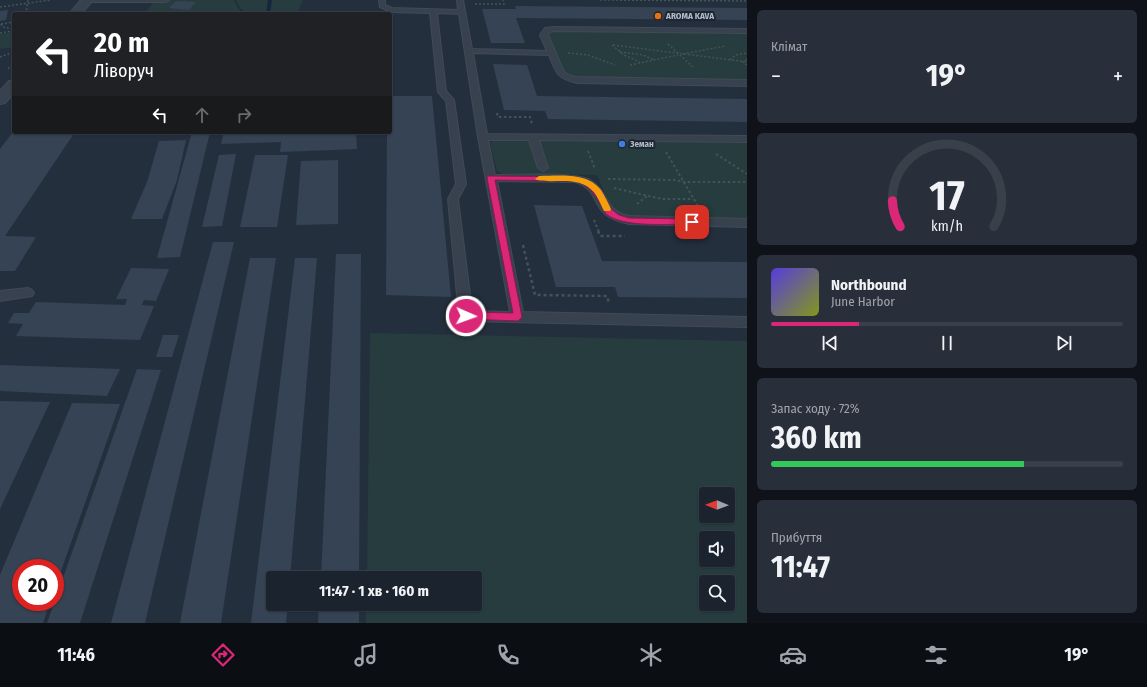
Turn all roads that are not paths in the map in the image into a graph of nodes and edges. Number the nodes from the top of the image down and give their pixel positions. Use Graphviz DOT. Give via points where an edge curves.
graph roads {
  1 [pos="87,0"];
  2 [pos="93,0"];
  3 [pos="166,0"];
  4 [pos="382,0"];
  5 [pos="460,0"];
  6 [pos="77,12"];
  7 [pos="433,12"];
  8 [pos="462,12"];
  9 [pos="747,31"];
  10 [pos="469,52"];
  11 [pos="551,53"];
  12 [pos="747,83"];
  13 [pos="12,86"];
  14 [pos="0,100"];
  15 [pos="533,132"];
  16 [pos="483,137"];
  17 [pos="747,139"];
  18 [pos="543,168"];
  19 [pos="491,178"];
  20 [pos="747,223"];
  21 [pos="28,293"];
  22 [pos="0,296"];
  23 [pos="518,317"];
  24 [pos="747,322"];
  1 -- 6 [label="street"];
  2 -- 3 [label="lane"];
  4 -- 7 [label="lane" via="382,6 390,10"];
  5 -- 8 [label="lane"];
  7 -- 8 [label="lane"];
  7 -- 23 [label="lane" via="442,92 450,100 462,184 453,199 466,316"];
  8 -- 10 [label="lane"];
  9 -- 11 [label="lane" via="555,29 544,34"];
  10 -- 11 [label="lane"];
  10 -- 16 [label="lane"];
  11 -- 12 [label="lane" via="560,73 577,80"];
  13 -- 14 [label="street"];
  15 -- 16 [label="lane"];
  15 -- 17 [label="lane" via="659,139"];
  15 -- 18 [label="lane"];
  16 -- 19 [label="lane"];
  19 -- 20 [label="lane" via="576,179 586,182 597,191 608,211 629,220"];
  19 -- 23 [label="lane"];
  21 -- 22 [label="lane"];
  23 -- 24 [label="lane"];
}
